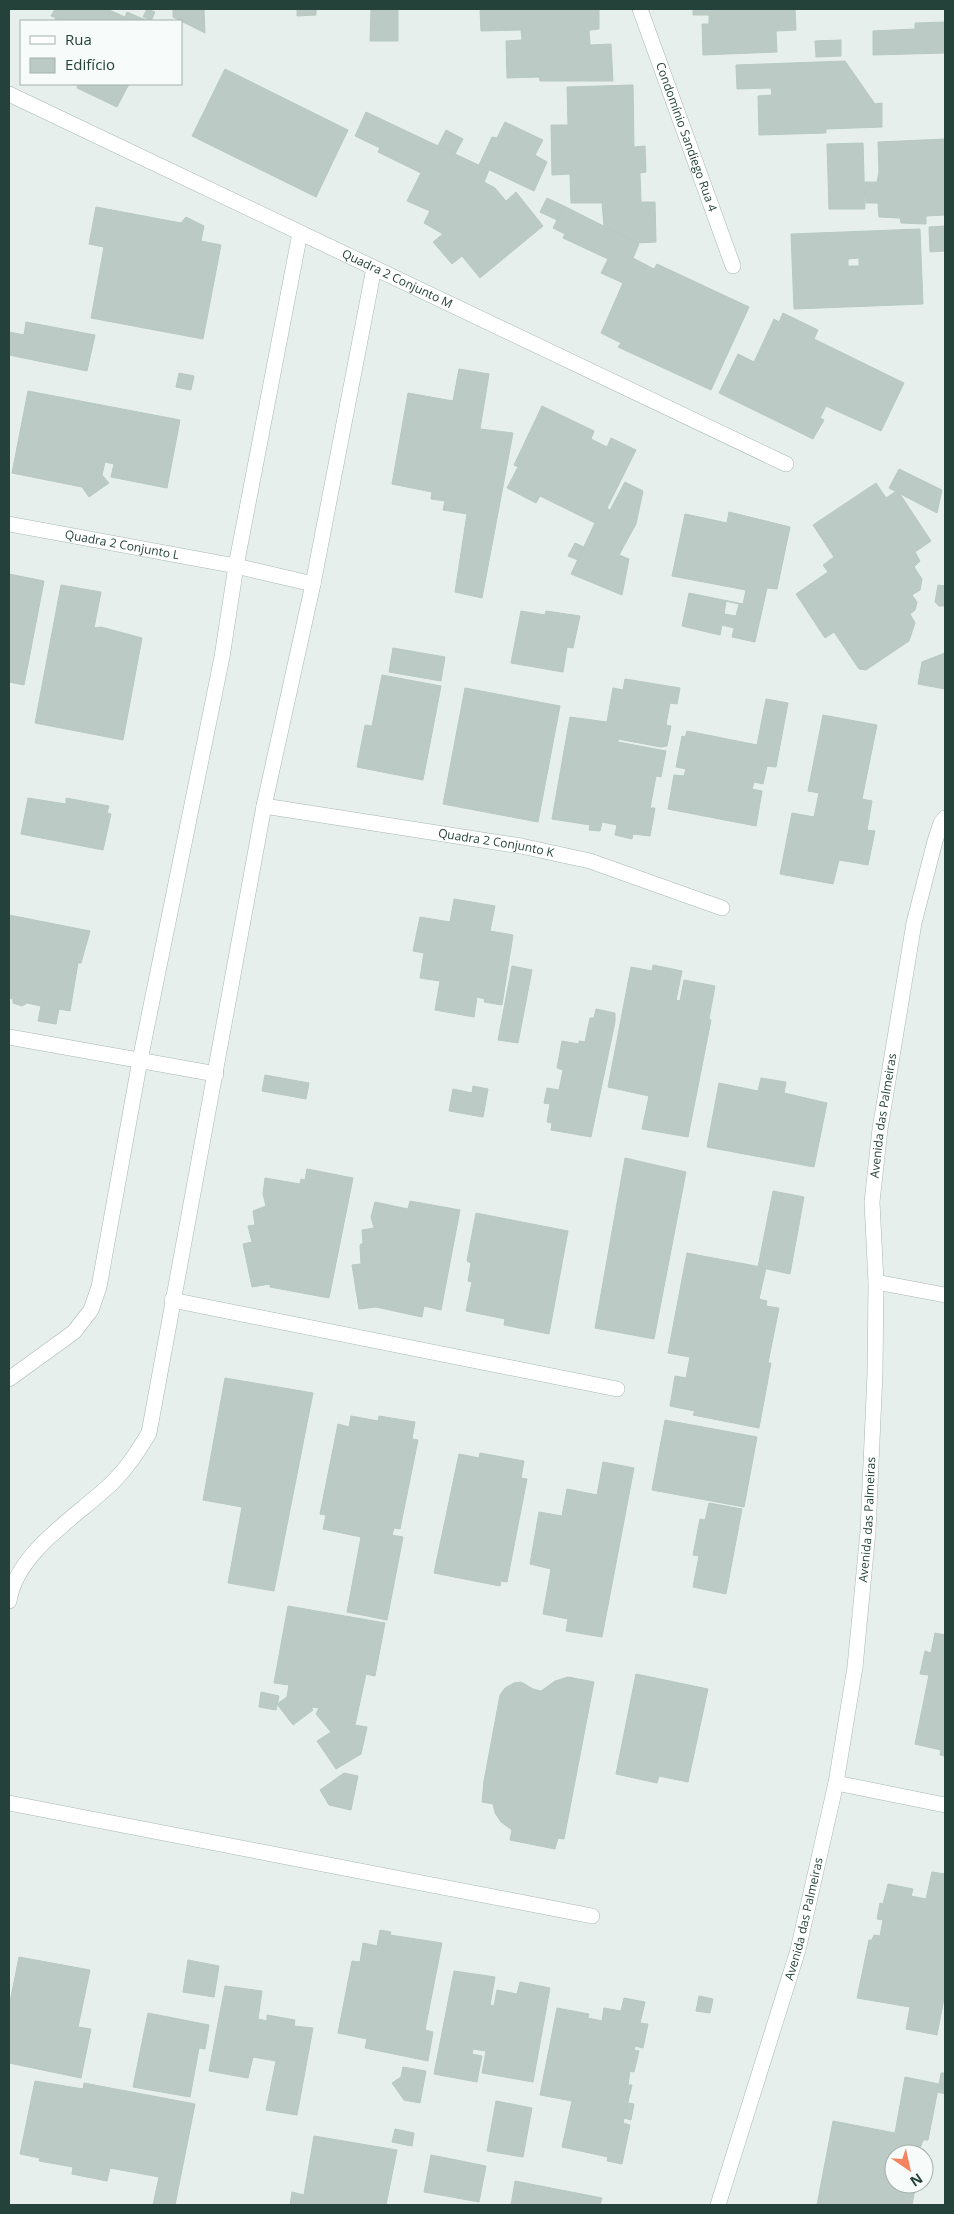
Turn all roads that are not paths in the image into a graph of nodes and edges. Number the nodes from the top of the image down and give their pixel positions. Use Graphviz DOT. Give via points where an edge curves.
graph roads {
  1 [pos="640,9"];
  2 [pos="9,94"];
  3 [pos="300,233"];
  4 [pos="733,266"];
  5 [pos="374,268"];
  6 [pos="786,464"];
  7 [pos="9,524"];
  8 [pos="236,566"];
  9 [pos="313,584"];
  10 [pos="264,806"];
  11 [pos="943,821"];
  12 [pos="722,908"];
  13 [pos="9,1037"];
  14 [pos="140,1060"];
  15 [pos="216,1074"];
  16 [pos="876,1282"];
  17 [pos="945,1295"];
  18 [pos="172,1300"];
  19 [pos="9,1380"];
  20 [pos="616,1389"];
  21 [pos="9,1594"];
  22 [pos="836,1783"];
  23 [pos="9,1803"];
  24 [pos="945,1805"];
  25 [pos="592,1916"];
  26 [pos="718,2205"];
  1 -- 4 [label="street, Condomínio Sandiego Rua 4"];
  2 -- 3 [label="street, Quadra 2 Conjunto M"];
  3 -- 5 [label="street, Quadra 2 Conjunto M"];
  3 -- 8 [label="street"];
  5 -- 6 [label="street, Quadra 2 Conjunto M"];
  5 -- 9 [label="street"];
  7 -- 8 [label="street, Quadra 2 Conjunto L"];
  8 -- 9 [label="street, Quadra 2 Conjunto L"];
  8 -- 14 [label="street" via="222,658"];
  9 -- 10 [label="street"];
  10 -- 12 [label="street, Quadra 2 Conjunto K" via="521,846 590,861"];
  10 -- 15 [label="street"];
  11 -- 16 [label="street, Avenida das Palmeiras" via="914,923 880,1129 872,1202"];
  13 -- 14 [label="street"];
  14 -- 15 [label="street"];
  14 -- 19 [label="street" via="99,1287 91,1310 74,1332"];
  15 -- 18 [label="street"];
  16 -- 17 [label="street"];
  16 -- 22 [label="street, Avenida das Palmeiras" via="868,1531 855,1667"];
  18 -- 20 [label="street"];
  18 -- 21 [label="street" via="149,1433 134,1459 113,1482 38,1548 20,1571"];
  22 -- 24 [label="street"];
  22 -- 26 [label="street, Avenida das Palmeiras" via="798,1950"];
  23 -- 25 [label="street"];
}
